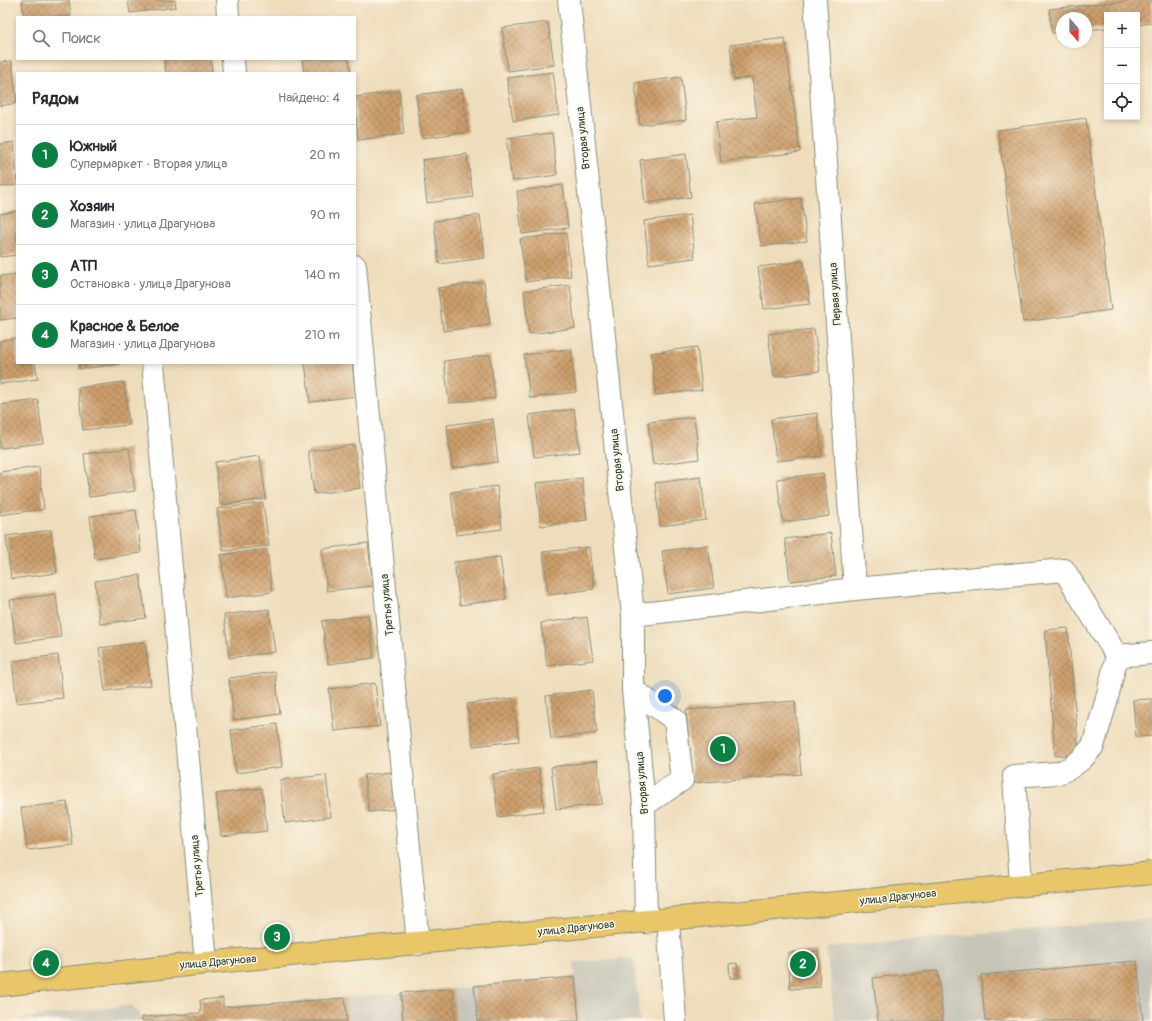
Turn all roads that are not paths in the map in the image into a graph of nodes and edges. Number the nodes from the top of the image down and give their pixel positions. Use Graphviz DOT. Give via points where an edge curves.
graph roads {
  1 [pos="227,0"];
  2 [pos="569,0"];
  3 [pos="815,0"];
  4 [pos="228,16"];
  5 [pos="233,60"];
  6 [pos="234,72"];
  7 [pos="356,277"];
  8 [pos="152,364"];
  9 [pos="855,589"];
  10 [pos="633,615"];
  11 [pos="1152,653"];
  12 [pos="1117,656"];
  13 [pos="633,690"];
  14 [pos="644,805"];
  15 [pos="1152,873"];
  16 [pos="1021,885"];
  17 [pos="668,920"];
  18 [pos="646,922"];
  19 [pos="418,944"];
  20 [pos="206,963"];
  21 [pos="0,985"];
  22 [pos="675,1021"];
  1 -- 4 [label="street"];
  2 -- 10 [label="street, Вторая улица"];
  3 -- 9 [label="street, Первая улица"];
  5 -- 6 [label="street"];
  7 -- 19 [label="street, Третья улица"];
  8 -- 20 [label="street, Третья улица"];
  9 -- 10 [label="street"];
  9 -- 12 [label="street" via="1064,570"];
  10 -- 13 [label="street, Вторая улица"];
  11 -- 12 [label="street"];
  12 -- 16 [label="street" via="1094,746 1070,768 1058,773 1014,776"];
  13 -- 14 [label="street, Вторая улица"];
  13 -- 14 [label="street" via="675,720 682,780"];
  14 -- 18 [label="street, Вторая улица"];
  15 -- 16 [label="main road, улица Драгунова"];
  16 -- 17 [label="main road, улица Драгунова"];
  17 -- 18 [label="main road, улица Драгунова"];
  17 -- 22 [label="street"];
  18 -- 19 [label="main road, улица Драгунова"];
  19 -- 20 [label="main road, улица Драгунова"];
  20 -- 21 [label="main road, улица Драгунова"];
}
